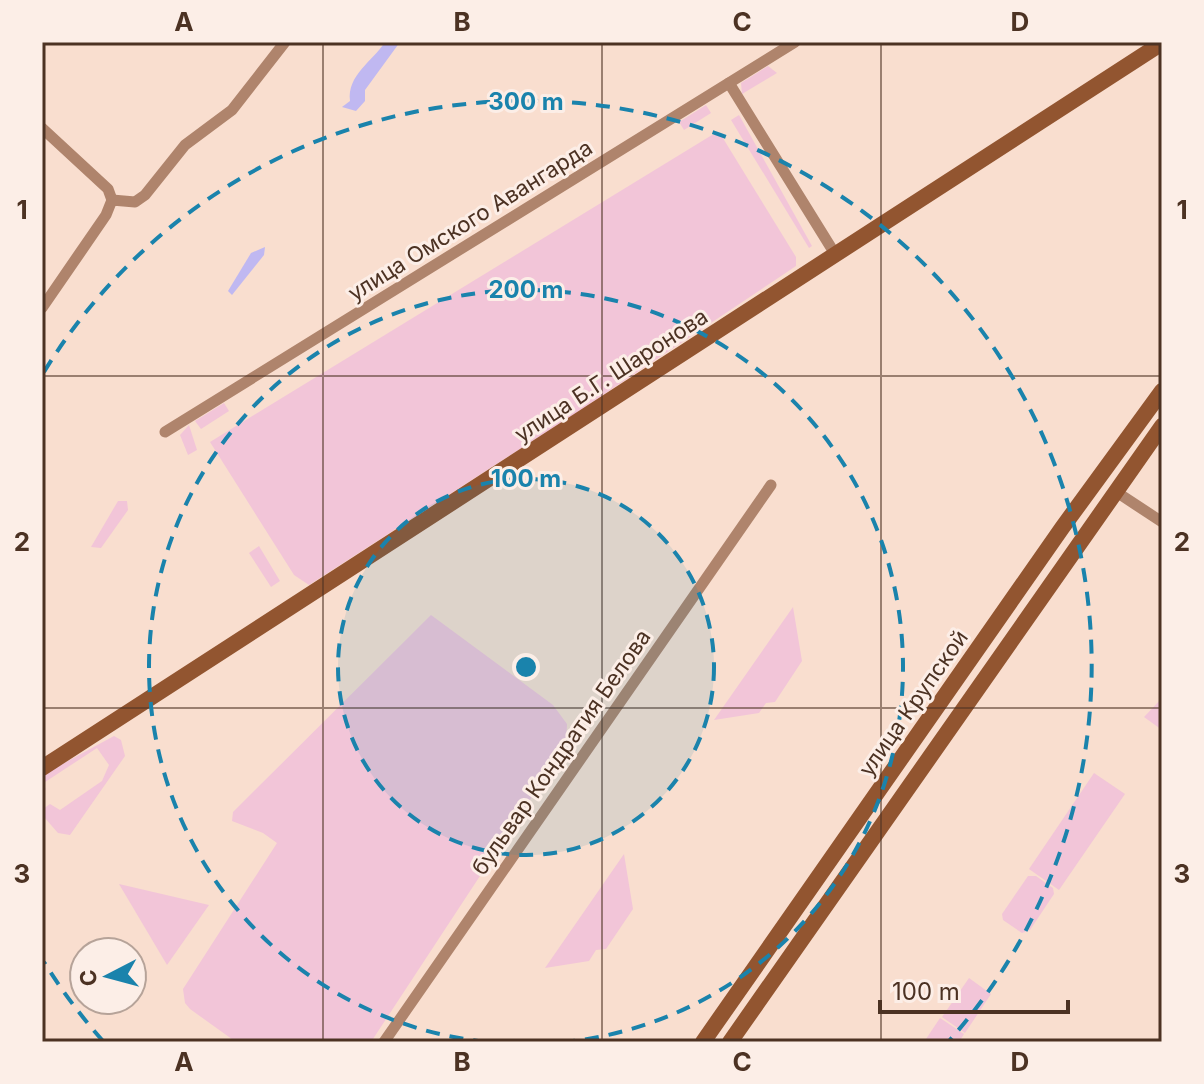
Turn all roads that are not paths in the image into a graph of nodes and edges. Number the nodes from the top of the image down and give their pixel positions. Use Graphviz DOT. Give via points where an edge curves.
graph roads {
  1 [pos="285,42"];
  2 [pos="795,42"];
  3 [pos="1162,43"];
  4 [pos="729,83"];
  5 [pos="42,128"];
  6 [pos="112,200"];
  7 [pos="835,254"];
  8 [pos="42,308"];
  9 [pos="1162,391"];
  10 [pos="1162,426"];
  11 [pos="165,432"];
  12 [pos="771,485"];
  13 [pos="1115,491"];
  14 [pos="1162,522"];
  15 [pos="42,768"];
  16 [pos="384,1042"];
  17 [pos="703,1042"];
  18 [pos="730,1042"];
  1 -- 6 [label="street" via="240,101 185,145 145,195 135,202"];
  2 -- 4 [label="street, улица Омского Авангарда"];
  3 -- 7 [label="main road, улица Б.Г. Шаронова"];
  4 -- 7 [label="street"];
  4 -- 11 [label="street, улица Омского Авангарда"];
  5 -- 6 [label="street" via="108,189"];
  6 -- 8 [label="street"];
  7 -- 15 [label="main road, улица Б.Г. Шаронова"];
  9 -- 17 [label="main road, улица Крупской"];
  10 -- 13 [label="main road, улица Крупской"];
  12 -- 16 [label="street, бульвар Кондратия Белова"];
  13 -- 14 [label="street"];
  13 -- 18 [label="main road, улица Крупской"];
}
